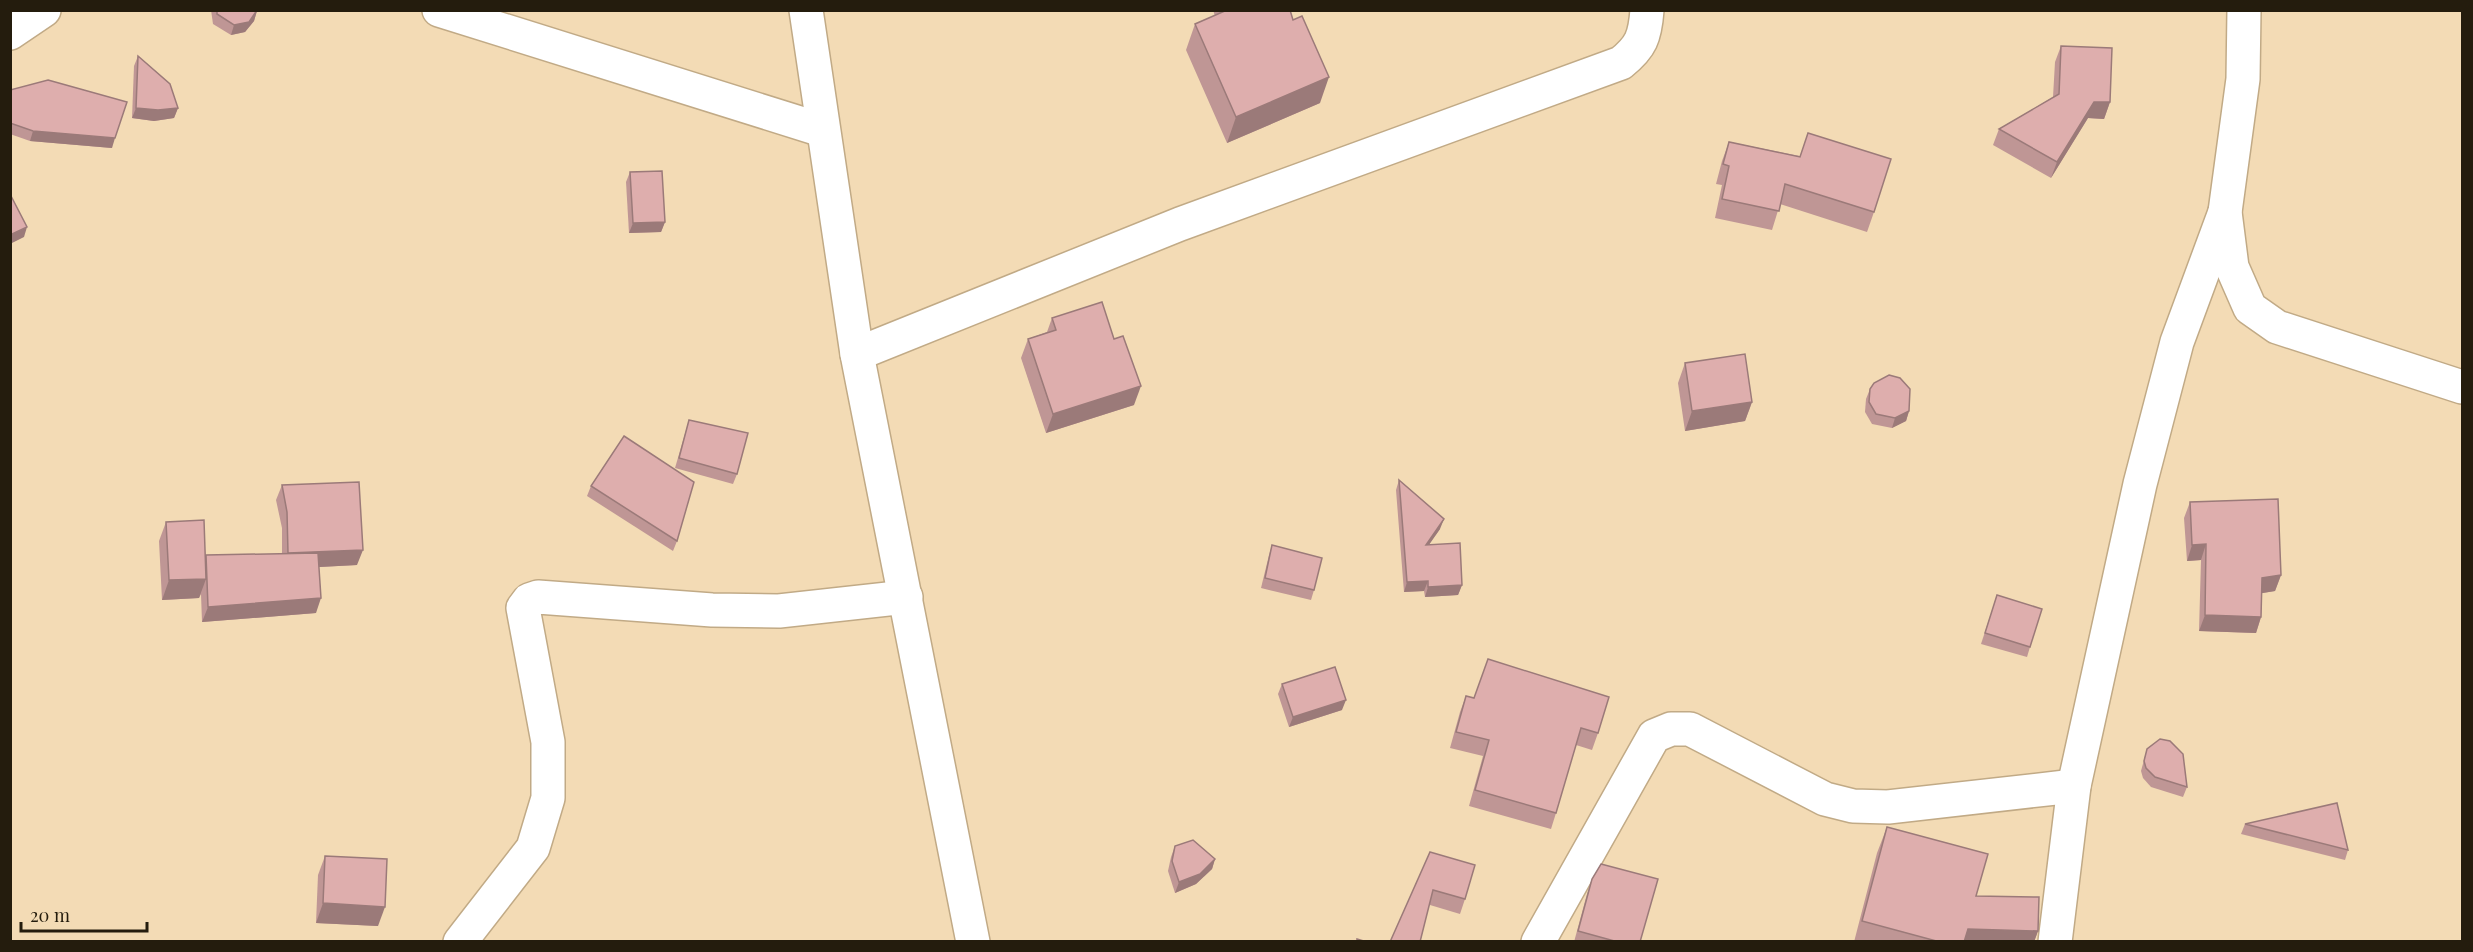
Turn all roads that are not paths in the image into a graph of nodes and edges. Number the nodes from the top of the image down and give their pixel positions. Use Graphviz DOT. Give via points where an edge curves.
graph roads {
  1 [pos="44,10"];
  2 [pos="439,10"];
  3 [pos="806,10"];
  4 [pos="1647,10"];
  5 [pos="2244,10"];
  6 [pos="10,33"];
  7 [pos="822,130"];
  8 [pos="2225,212"];
  9 [pos="857,354"];
  10 [pos="2463,387"];
  11 [pos="906,597"];
  12 [pos="2074,786"];
  13 [pos="460,942"];
  14 [pos="973,942"];
  15 [pos="1538,942"];
  16 [pos="2055,942"];
  1 -- 6 [label="street"];
  2 -- 7 [label="street"];
  3 -- 7 [label="street"];
  4 -- 9 [label="street" via="1637,50 1621,63 1180,224"];
  5 -- 8 [label="street" via="2243,79"];
  7 -- 9 [label="street"];
  8 -- 10 [label="street" via="2232,267 2250,308 2277,327"];
  8 -- 12 [label="street" via="2177,342"];
  9 -- 11 [label="street"];
  11 -- 13 [label="street" via="779,611 538,597 529,600 524,608 548,742 548,798 533,848"];
  11 -- 14 [label="street"];
  12 -- 15 [label="street" via="1888,807 1853,807 1825,799 1690,729 1671,729 1654,736"];
  12 -- 16 [label="street"];
}
